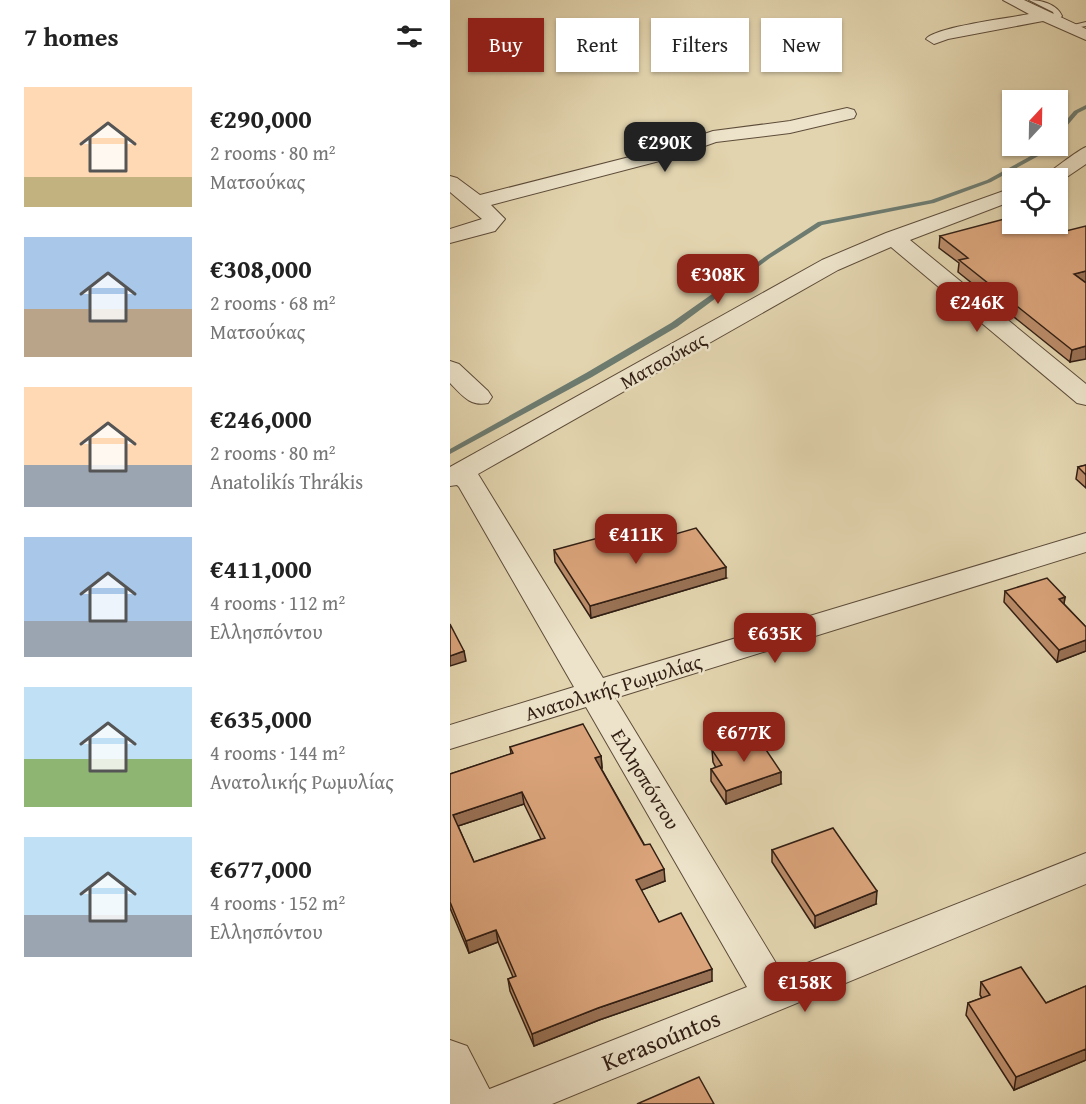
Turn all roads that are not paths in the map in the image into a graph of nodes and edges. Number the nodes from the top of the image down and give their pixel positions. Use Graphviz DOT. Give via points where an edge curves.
graph roads {
  1 [pos="1011,0"];
  2 [pos="1033,0"];
  3 [pos="1049,18"];
  4 [pos="1086,24"];
  5 [pos="1069,27"];
  6 [pos="1086,35"];
  7 [pos="934,39"];
  8 [pos="847,114"];
  9 [pos="1086,153"];
  10 [pos="1068,169"];
  11 [pos="450,182"];
  12 [pos="1002,199"];
  13 [pos="476,202"];
  14 [pos="450,236"];
  15 [pos="894,238"];
  16 [pos="450,369"];
  17 [pos="479,397"];
  18 [pos="1086,397"];
  19 [pos="456,475"];
  20 [pos="1086,542"];
  21 [pos="595,693"];
  22 [pos="450,738"];
  23 [pos="1086,868"];
  24 [pos="773,994"];
  25 [pos="450,1062"];
  26 [pos="473,1104"];
  27 [pos="503,1104"];
  1 -- 3 [label="street"];
  2 -- 3 [label="lane" via="1056,11 1058,16"];
  3 -- 5 [label="street"];
  3 -- 7 [label="street"];
  4 -- 5 [label="lane"];
  5 -- 6 [label="street"];
  8 -- 13 [label="street" via="790,127 713,137 664,154"];
  9 -- 10 [label="street"];
  11 -- 13 [label="street"];
  12 -- 15 [label="street, Ματσούκας"];
  13 -- 14 [label="street" via="492,216 492,223"];
  15 -- 18 [label="street"];
  15 -- 19 [label="street, Ματσούκας" via="830,265"];
  16 -- 17 [label="street"];
  19 -- 21 [label="street, Ελλησπόντου" via="471,484"];
  20 -- 21 [label="street, Ανατολικής Ρωμυλίας"];
  21 -- 22 [label="street, Ανατολικής Ρωμυλίας"];
  21 -- 24 [label="street, Ελλησπόντου"];
  23 -- 24 [label="street, Kerasoúntos"];
  24 -- 27 [label="street, Kerasoúntos"];
  25 -- 26 [label="street"];
}
